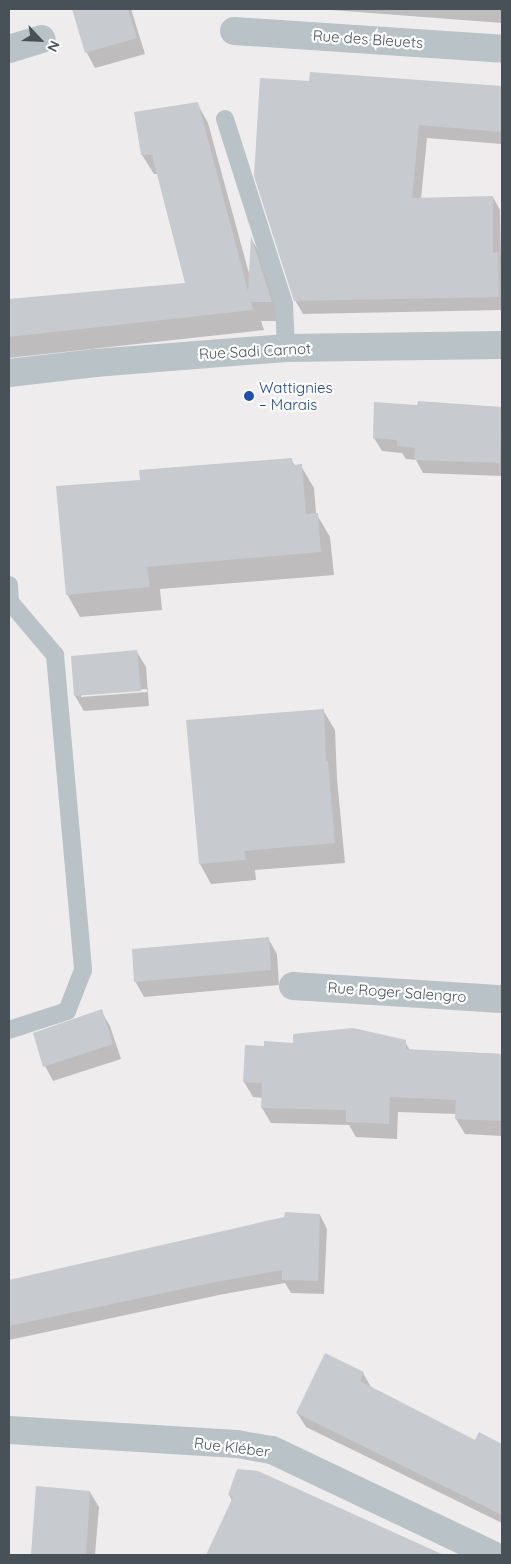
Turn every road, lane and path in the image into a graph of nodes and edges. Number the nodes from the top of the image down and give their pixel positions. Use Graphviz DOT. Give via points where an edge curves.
graph roads {
  1 [pos="234,31"];
  2 [pos="42,39"];
  3 [pos="9,48"];
  4 [pos="502,49"];
  5 [pos="225,120"];
  6 [pos="502,345"];
  7 [pos="286,348"];
  8 [pos="9,373"];
  9 [pos="9,585"];
  10 [pos="293,986"];
  11 [pos="502,999"];
  12 [pos="9,1030"];
  13 [pos="9,1430"];
  14 [pos="493,1555"];
  1 -- 4 [label="street, Rue des Bleuets"];
  2 -- 3 [label="street"];
  5 -- 7 [label="lane" via="284,304"];
  6 -- 7 [label="street, Rue Sadi Carnot"];
  7 -- 8 [label="street, Rue Sadi Carnot" via="103,362"];
  9 -- 12 [label="lane" via="10,602 55,655 83,970 66,1011"];
  10 -- 11 [label="street, Rue Roger Salengro"];
  13 -- 14 [label="street, Rue Kléber" via="237,1444 272,1450"];
}
